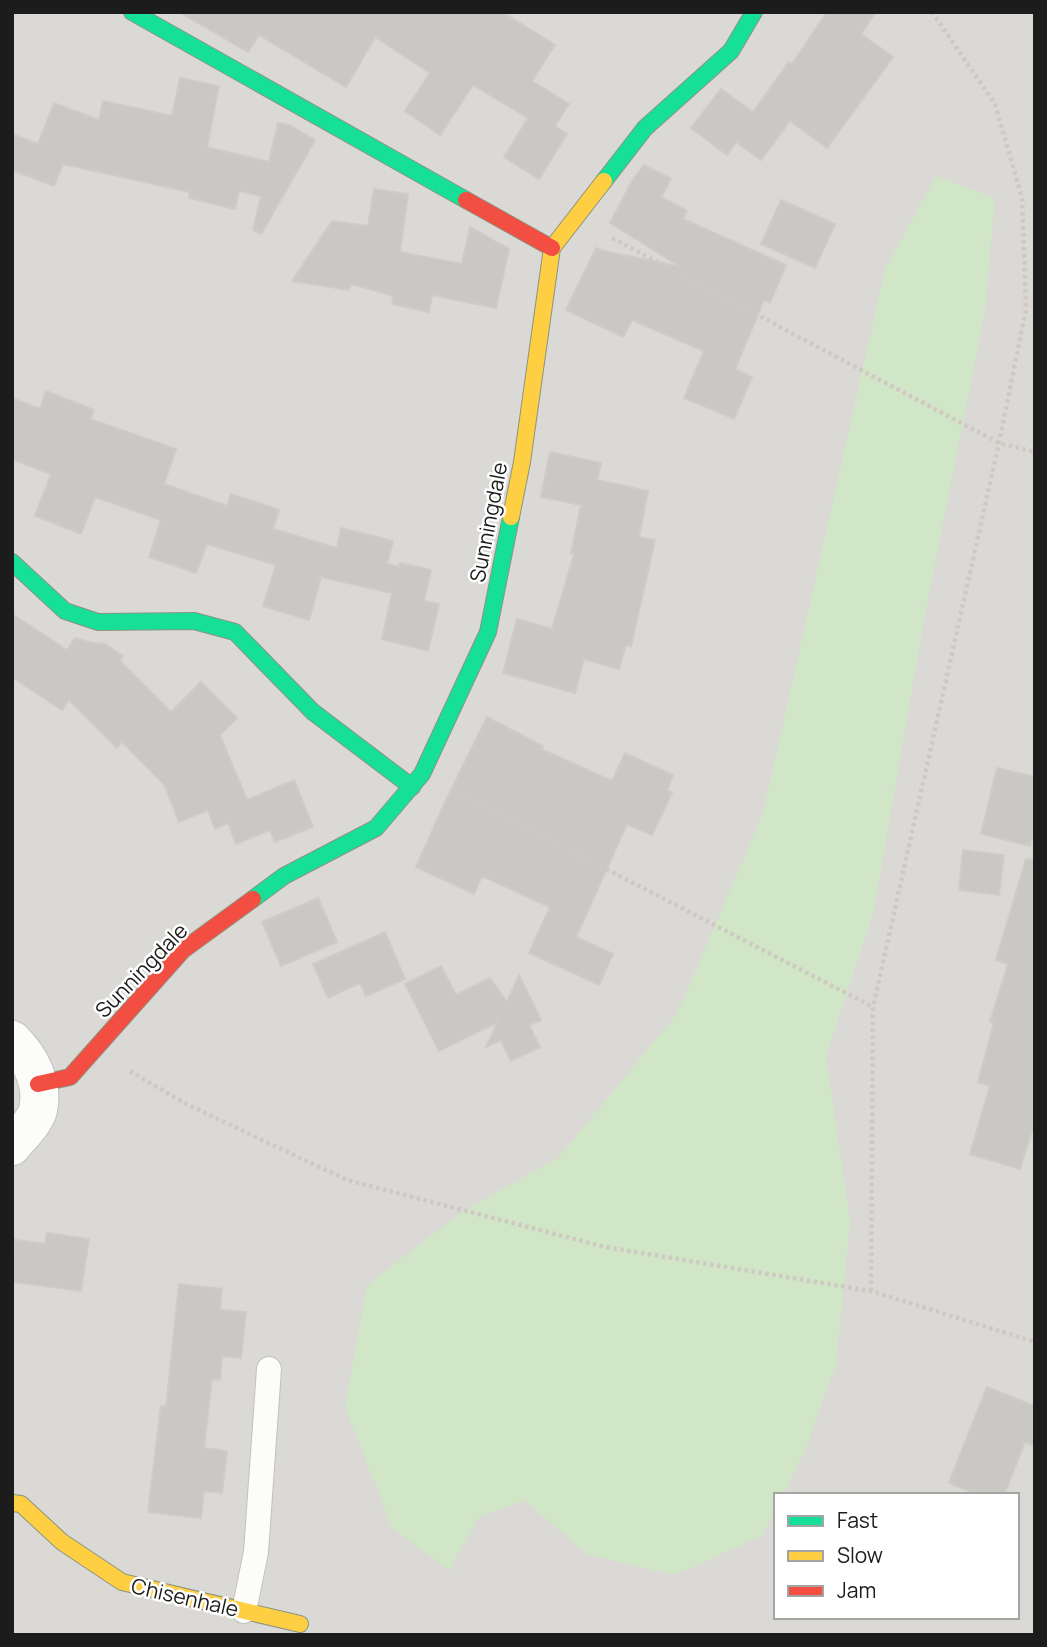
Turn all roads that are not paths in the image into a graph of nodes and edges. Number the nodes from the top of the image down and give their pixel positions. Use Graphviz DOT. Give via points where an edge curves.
graph roads {
  1 [pos="132,12"];
  2 [pos="754,12"];
  3 [pos="552,248"];
  4 [pos="12,562"];
  5 [pos="417,780"];
  6 [pos="12,1040"];
  7 [pos="38,1084"];
  8 [pos="12,1146"];
  9 [pos="269,1369"];
  10 [pos="12,1503"];
  11 [pos="244,1611"];
  12 [pos="300,1624"];
  1 -- 3 [label="street"];
  2 -- 3 [label="street" via="731,51 645,128"];
  3 -- 5 [label="street, Sunningdale" via="522,462 488,632"];
  4 -- 5 [label="street" via="65,611 98,622 194,621 234,632 313,712"];
  5 -- 7 [label="street, Sunningdale" via="376,828 284,876 183,950 70,1077"];
  6 -- 7 [label="street" via="27,1055"];
  7 -- 8 [label="street" via="38,1112"];
  9 -- 11 [label="lane" via="256,1552"];
  10 -- 11 [label="street, Chisenhale" via="21,1504 62,1542 122,1581"];
  11 -- 12 [label="street, Chisenhale"];
}
